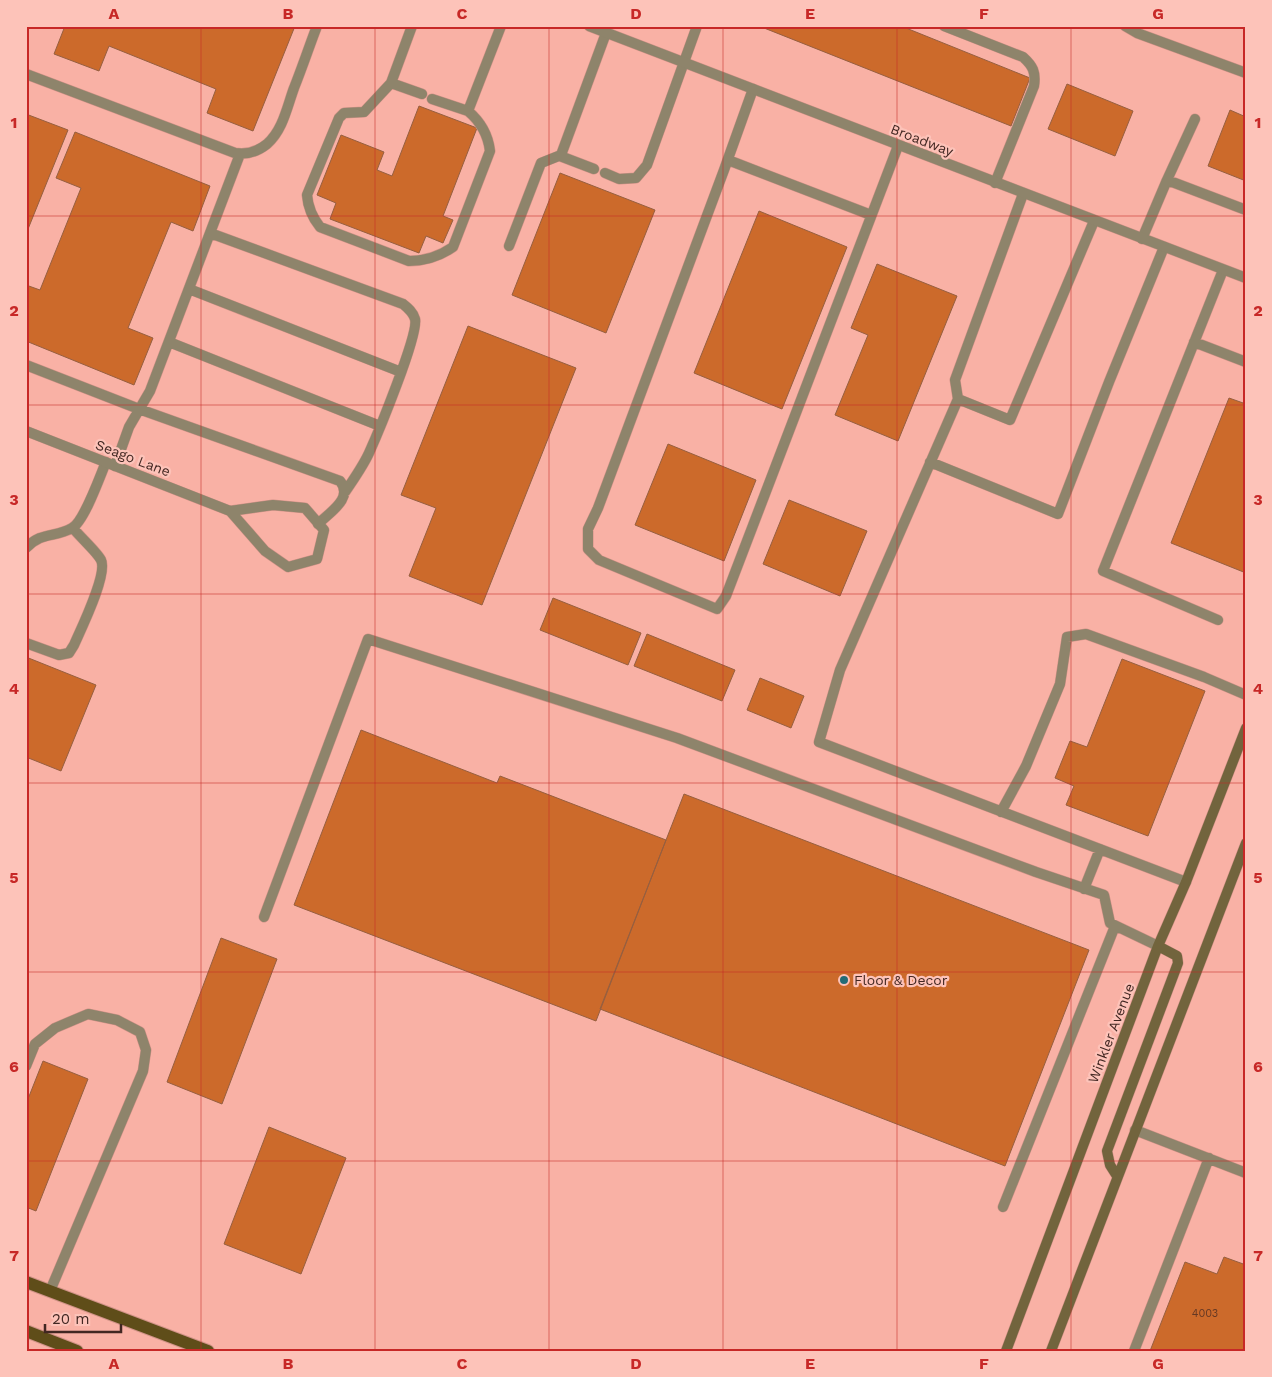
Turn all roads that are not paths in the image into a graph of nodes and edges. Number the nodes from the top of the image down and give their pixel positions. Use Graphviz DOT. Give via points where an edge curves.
graph roads {
  1 [pos="317,26"];
  2 [pos="412,26"];
  3 [pos="501,26"];
  4 [pos="590,26"];
  5 [pos="697,26"];
  6 [pos="944,26"];
  7 [pos="1125,26"];
  8 [pos="606,33"];
  9 [pos="684,63"];
  10 [pos="1246,72"];
  11 [pos="26,74"];
  12 [pos="391,83"];
  13 [pos="752,89"];
  14 [pos="422,94"];
  15 [pos="432,99"];
  16 [pos="468,111"];
  17 [pos="1195,119"];
  18 [pos="898,146"];
  19 [pos="240,154"];
  20 [pos="560,156"];
  21 [pos="728,160"];
  22 [pos="594,169"];
  23 [pos="605,173"];
  24 [pos="1168,180"];
  25 [pos="995,183"];
  26 [pos="1023,194"];
  27 [pos="1246,210"];
  28 [pos="871,215"];
  29 [pos="1094,221"];
  30 [pos="210,233"];
  31 [pos="1142,239"];
  32 [pos="509,246"];
  33 [pos="1164,248"];
  34 [pos="1223,270"];
  35 [pos="1246,278"];
  36 [pos="189,289"];
  37 [pos="169,342"];
  38 [pos="1194,342"];
  39 [pos="1246,362"];
  40 [pos="26,366"];
  41 [pos="401,372"];
  42 [pos="958,398"];
  43 [pos="139,409"];
  44 [pos="380,426"];
  45 [pos="26,431"];
  46 [pos="930,462"];
  47 [pos="111,464"];
  48 [pos="345,492"];
  49 [pos="230,511"];
  50 [pos="318,524"];
  51 [pos="73,528"];
  52 [pos="26,548"];
  53 [pos="1218,620"];
  54 [pos="26,643"];
  55 [pos="1246,695"];
  56 [pos="1246,728"];
  57 [pos="1002,812"];
  58 [pos="1246,843"];
  59 [pos="1100,849"];
  60 [pos="1186,882"];
  61 [pos="1084,889"];
  62 [pos="264,917"];
  63 [pos="1115,926"];
  64 [pos="1158,946"];
  65 [pos="26,1066"];
  66 [pos="1134,1130"];
  67 [pos="1209,1158"];
  68 [pos="1246,1173"];
  69 [pos="1117,1176"];
  70 [pos="1002,1207"];
  71 [pos="26,1282"];
  72 [pos="50,1291"];
  73 [pos="26,1331"];
  74 [pos="77,1351"];
  75 [pos="208,1351"];
  76 [pos="1006,1351"];
  77 [pos="1051,1351"];
  78 [pos="1134,1351"];
  1 -- 19 [label="street" via="278,130 268,144 246,155"];
  2 -- 12 [label="street"];
  3 -- 16 [label="street"];
  4 -- 8 [label="street, Broadway"];
  5 -- 9 [label="street"];
  6 -- 25 [label="street" via="1023,57 1032,65 1034,86"];
  7 -- 10 [label="street"];
  8 -- 9 [label="street, Broadway"];
  8 -- 20 [label="street"];
  9 -- 13 [label="street, Broadway"];
  9 -- 23 [label="street" via="647,165 636,178 619,179"];
  11 -- 19 [label="street"];
  12 -- 14 [label="street"];
  12 -- 16 [label="street" via="364,112 344,114 339,118 308,195 308,205 320,227 409,261 441,255 453,247 490,151 483,128"];
  13 -- 18 [label="street, Broadway"];
  13 -- 21 [label="street"];
  15 -- 16 [label="street"];
  17 -- 24 [label="street"];
  18 -- 25 [label="street, Broadway"];
  18 -- 28 [label="street"];
  19 -- 30 [label="street"];
  20 -- 22 [label="street"];
  20 -- 32 [label="street" via="542,163"];
  21 -- 28 [label="street"];
  21 -- 28 [label="street" via="588,528 588,549 600,560 717,609 726,596"];
  24 -- 27 [label="street"];
  24 -- 31 [label="street"];
  25 -- 26 [label="street, Broadway"];
  26 -- 29 [label="street, Broadway"];
  26 -- 42 [label="street" via="955,380"];
  29 -- 31 [label="street, Broadway"];
  29 -- 42 [label="street" via="1010,420"];
  30 -- 36 [label="street"];
  30 -- 41 [label="street" via="403,304 415,320 414,335"];
  31 -- 33 [label="street, Broadway"];
  33 -- 34 [label="street, Broadway"];
  33 -- 46 [label="street" via="1058,514"];
  34 -- 35 [label="street, Broadway"];
  34 -- 38 [label="street"];
  36 -- 37 [label="street"];
  36 -- 41 [label="street"];
  37 -- 43 [label="street" via="150,391"];
  37 -- 44 [label="street"];
  38 -- 39 [label="street"];
  38 -- 53 [label="street" via="1103,571"];
  40 -- 43 [label="street"];
  41 -- 44 [label="street"];
  42 -- 46 [label="street"];
  43 -- 47 [label="street"];
  43 -- 48 [label="street" via="331,476 340,480"];
  44 -- 48 [label="street" via="369,453"];
  45 -- 47 [label="street, Seago Lane"];
  46 -- 57 [label="street" via="840,670 819,742"];
  47 -- 49 [label="street, Seago Lane"];
  47 -- 51 [label="street"];
  48 -- 50 [label="street" via="343,499"];
  49 -- 50 [label="street, Seago Lane" via="273,505 305,508"];
  49 -- 50 [label="street, Seago Lane" via="265,550 288,567 317,559 324,530"];
  51 -- 52 [label="street" via="45,535"];
  51 -- 54 [label="street" via="101,560 102,568 100,581 74,645 68,653 59,655"];
  55 -- 57 [label="street" via="1086,634 1067,637 1060,684 1026,766"];
  56 -- 60 [label="street, Winkler Avenue"];
  57 -- 59 [label="street"];
  58 -- 66 [label="street"];
  59 -- 60 [label="street"];
  59 -- 61 [label="street"];
  60 -- 64 [label="street, Winkler Avenue"];
  61 -- 62 [label="street" via="677,738 368,639"];
  61 -- 63 [label="street" via="1104,896 1110,923"];
  63 -- 64 [label="street"];
  63 -- 70 [label="street"];
  64 -- 69 [label="street" via="1177,956 1178,963 1107,1151"];
  64 -- 76 [label="street, Winkler Avenue"];
  65 -- 72 [label="street" via="35,1044 55,1028 88,1014 117,1020 140,1032 146,1050 143,1071"];
  66 -- 67 [label="street"];
  66 -- 69 [label="street"];
  67 -- 68 [label="street"];
  67 -- 78 [label="street"];
  69 -- 77 [label="street"];
  71 -- 72 [label="main road"];
  72 -- 75 [label="main road"];
  73 -- 74 [label="main road"];
}
